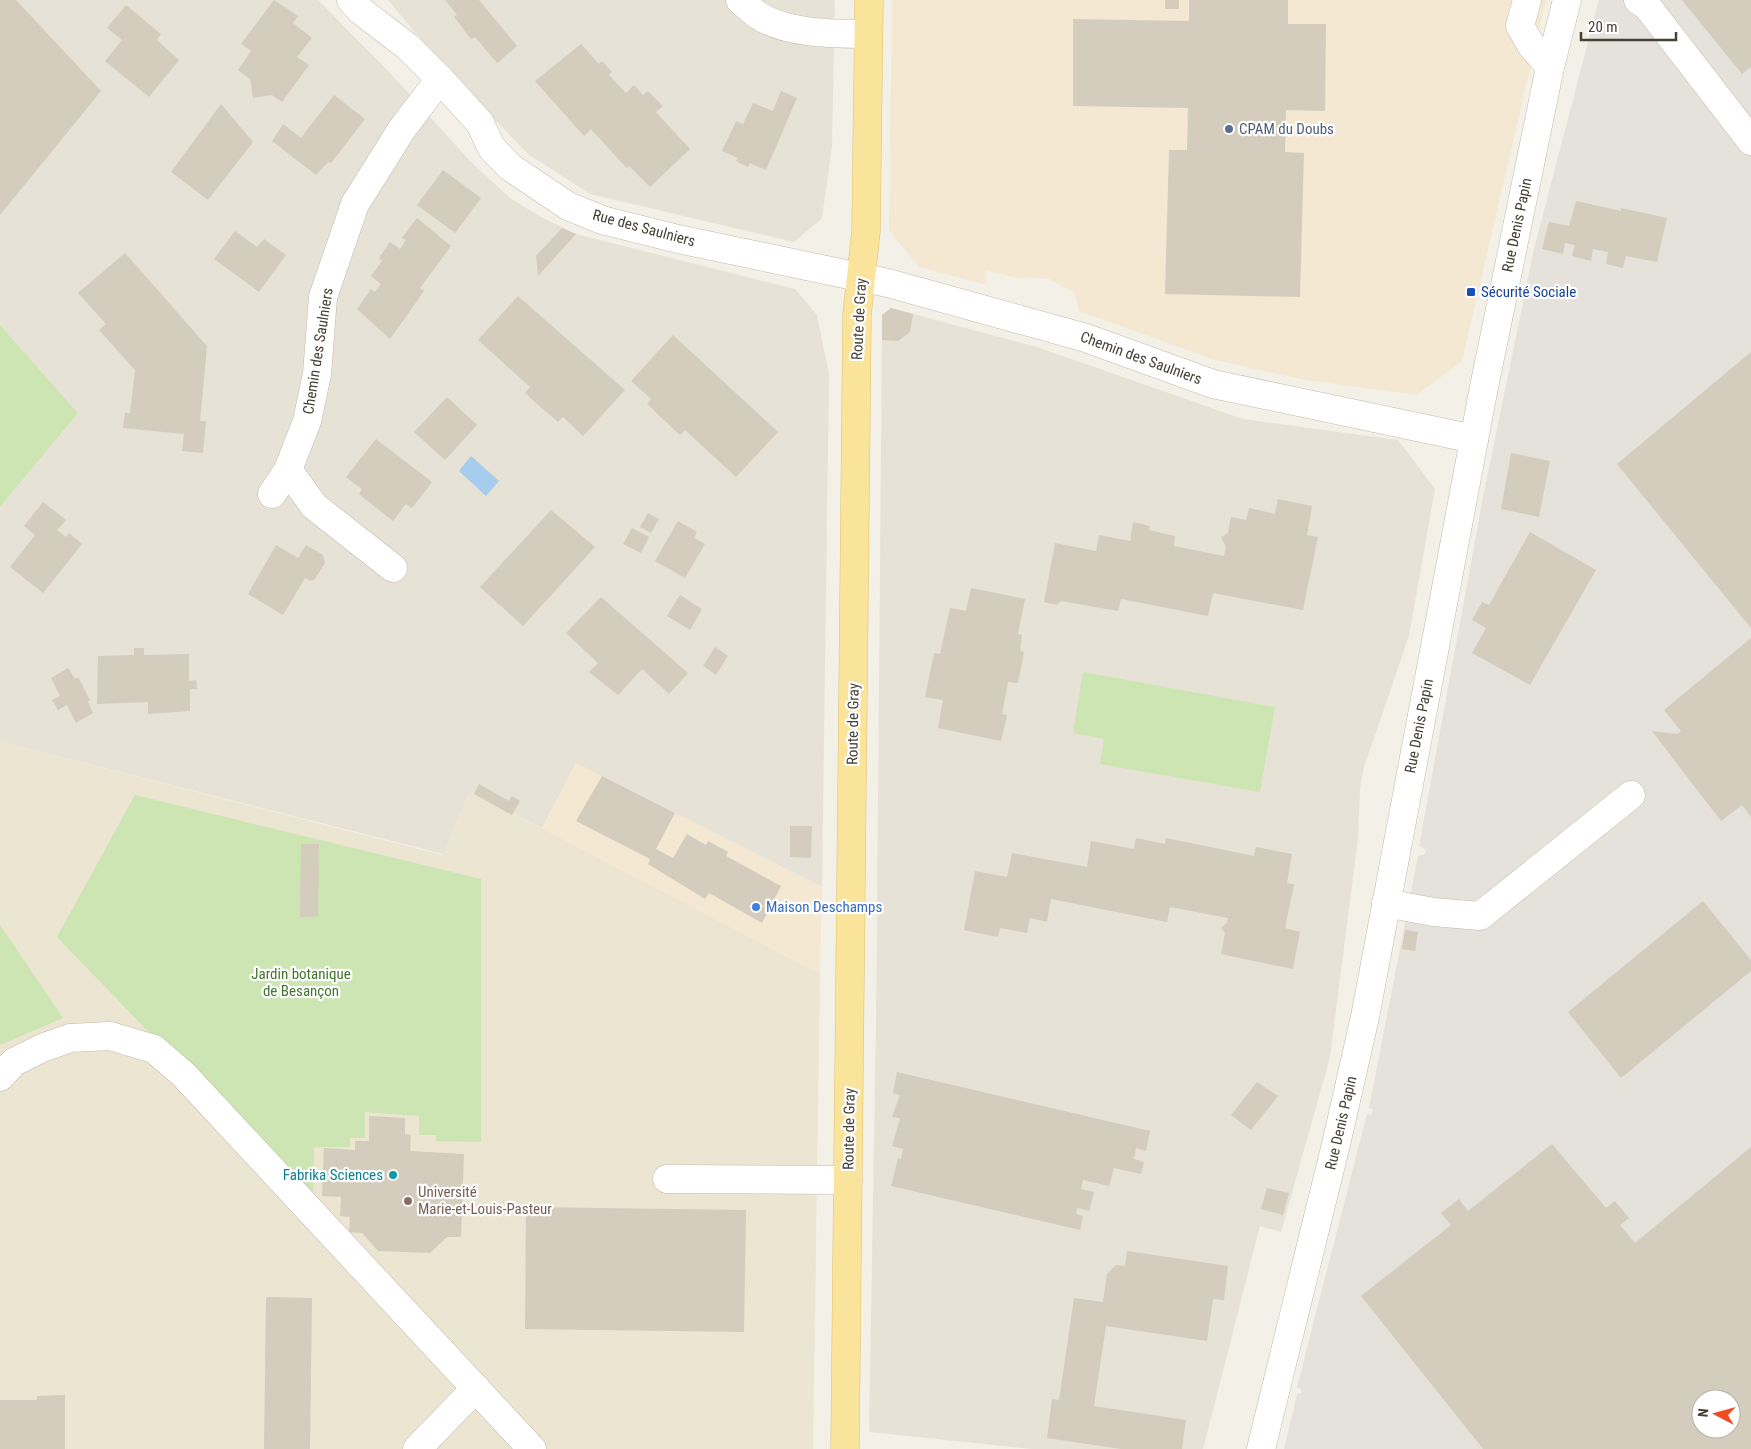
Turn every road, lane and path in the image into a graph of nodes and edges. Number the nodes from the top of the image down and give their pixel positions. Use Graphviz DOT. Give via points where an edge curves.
graph roads {
  1 [pos="351,0"];
  2 [pos="740,0"];
  3 [pos="869,0"];
  4 [pos="1528,0"];
  5 [pos="1568,0"];
  6 [pos="1638,0"];
  7 [pos="868,34"];
  8 [pos="1550,67"];
  9 [pos="440,79"];
  10 [pos="1746,123"];
  11 [pos="811,268"];
  12 [pos="861,278"];
  13 [pos="1474,439"];
  14 [pos="288,470"];
  15 [pos="272,494"];
  16 [pos="393,568"];
  17 [pos="1631,795"];
  18 [pos="1386,903"];
  19 [pos="0,1077"];
  20 [pos="667,1179"];
  21 [pos="848,1180"];
  22 [pos="476,1388"];
  23 [pos="417,1449"];
  24 [pos="532,1449"];
  25 [pos="845,1449"];
  26 [pos="1261,1449"];
  1 -- 9 [label="street, Rue des Saulniers" via="408,47"];
  2 -- 7 [label="street" via="759,16 792,28"];
  3 -- 7 [label="main road, Route de Gray"];
  4 -- 8 [label="street" via="1520,26"];
  5 -- 8 [label="street, Rue Denis Papin"];
  6 -- 10 [label="street" via="1647,6"];
  7 -- 12 [label="main road, Route de Gray" via="866,231"];
  8 -- 13 [label="street, Rue Denis Papin"];
  9 -- 11 [label="street, Rue des Saulniers" via="480,123 491,147 510,167 568,206 602,220"];
  9 -- 14 [label="street, Chemin des Saulniers" via="402,128 355,204 323,297 317,374 307,421"];
  11 -- 12 [label="street, Chemin des Saulniers"];
  12 -- 13 [label="street, Chemin des Saulniers" via="1086,338 1213,384"];
  12 -- 21 [label="main road, Route de Gray" via="857,315"];
  13 -- 18 [label="street, Rue Denis Papin"];
  14 -- 15 [label="street, Chemin des Saulniers"];
  14 -- 16 [label="street" via="314,506"];
  17 -- 18 [label="street" via="1480,916"];
  18 -- 26 [label="street, Rue Denis Papin" via="1365,1017 1337,1140"];
  19 -- 22 [label="street" via="14,1062 70,1038 110,1036 154,1049 183,1074"];
  20 -- 21 [label="street"];
  21 -- 25 [label="main road, Route de Gray"];
  22 -- 23 [label="street"];
  22 -- 24 [label="street"];
}
